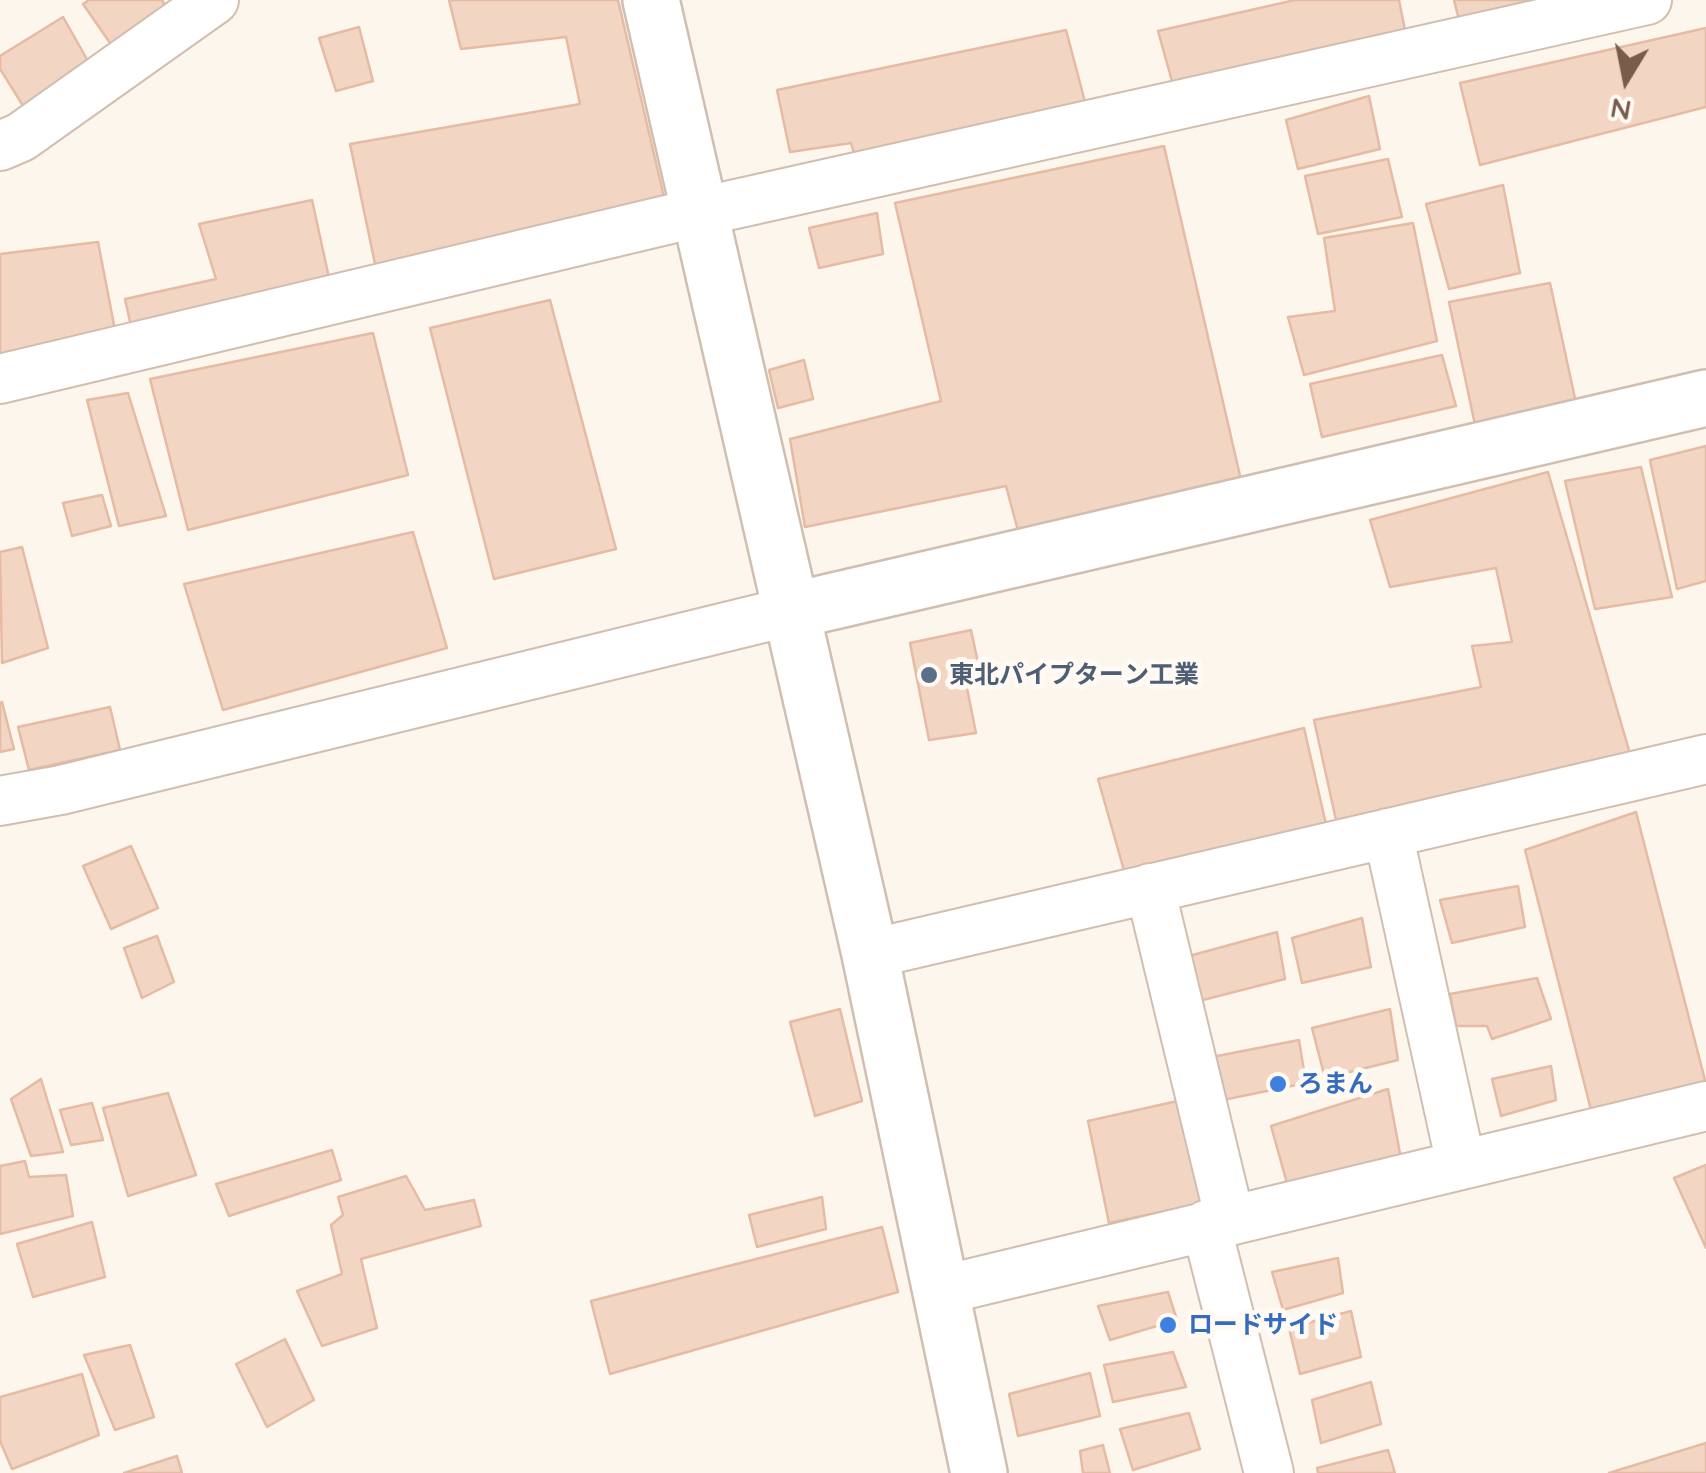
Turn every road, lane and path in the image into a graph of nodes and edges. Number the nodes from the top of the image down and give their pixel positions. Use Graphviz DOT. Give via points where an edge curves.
graph roads {
  1 [pos="214,0"];
  2 [pos="652,0"];
  3 [pos="1647,0"];
  4 [pos="7,131"];
  5 [pos="700,212"];
  6 [pos="0,379"];
  7 [pos="1706,398"];
  8 [pos="790,611"];
  9 [pos="1706,758"];
  10 [pos="0,801"];
  11 [pos="1388,833"];
  12 [pos="1150,888"];
  13 [pos="870,954"];
  14 [pos="1706,1106"];
  15 [pos="1461,1164"];
  16 [pos="1218,1222"];
  17 [pos="942,1290"];
  18 [pos="979,1473"];
  19 [pos="1269,1473"];
  1 -- 4 [label="street"];
  2 -- 5 [label="street"];
  3 -- 5 [label="street"];
  5 -- 6 [label="street"];
  5 -- 8 [label="street"];
  7 -- 8 [label="street"];
  8 -- 10 [label="street"];
  8 -- 13 [label="street"];
  9 -- 11 [label="street"];
  11 -- 12 [label="street"];
  11 -- 15 [label="street"];
  12 -- 13 [label="street"];
  12 -- 16 [label="street"];
  13 -- 17 [label="street"];
  14 -- 15 [label="street"];
  15 -- 16 [label="street"];
  16 -- 17 [label="street"];
  16 -- 19 [label="street"];
  17 -- 18 [label="street"];
}
